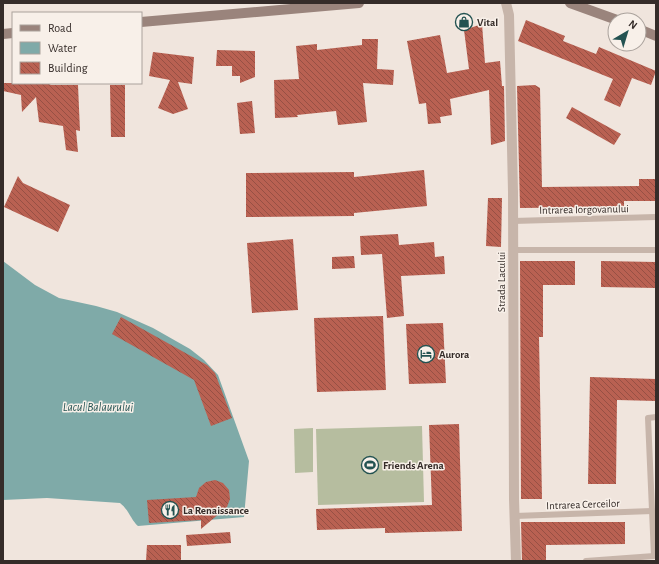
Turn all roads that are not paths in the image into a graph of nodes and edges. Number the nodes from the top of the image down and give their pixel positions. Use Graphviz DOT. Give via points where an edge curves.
graph roads {
  1 [pos="359,3"];
  2 [pos="506,3"];
  3 [pos="570,3"];
  4 [pos="607,16"];
  5 [pos="142,22"];
  6 [pos="656,217"];
  7 [pos="513,221"];
  8 [pos="513,250"];
  9 [pos="656,250"];
  10 [pos="656,417"];
  11 [pos="652,511"];
  12 [pos="515,516"];
  13 [pos="516,561"];
  14 [pos="586,561"];
  1 -- 5 [label="main road"];
  2 -- 7 [label="street, Strada Lacului" via="509,15"];
  3 -- 4 [label="main road"];
  6 -- 7 [label="lane, Intrarea Iorgovanului"];
  7 -- 8 [label="street, Strada Lacului"];
  8 -- 9 [label="lane"];
  8 -- 12 [label="street, Strada Lacului"];
  10 -- 11 [label="lane" via="648,418"];
  11 -- 12 [label="lane, Intrarea Cerceilor"];
  11 -- 14 [label="lane" via="654,556"];
  12 -- 13 [label="street, Strada Lacului"];
}
